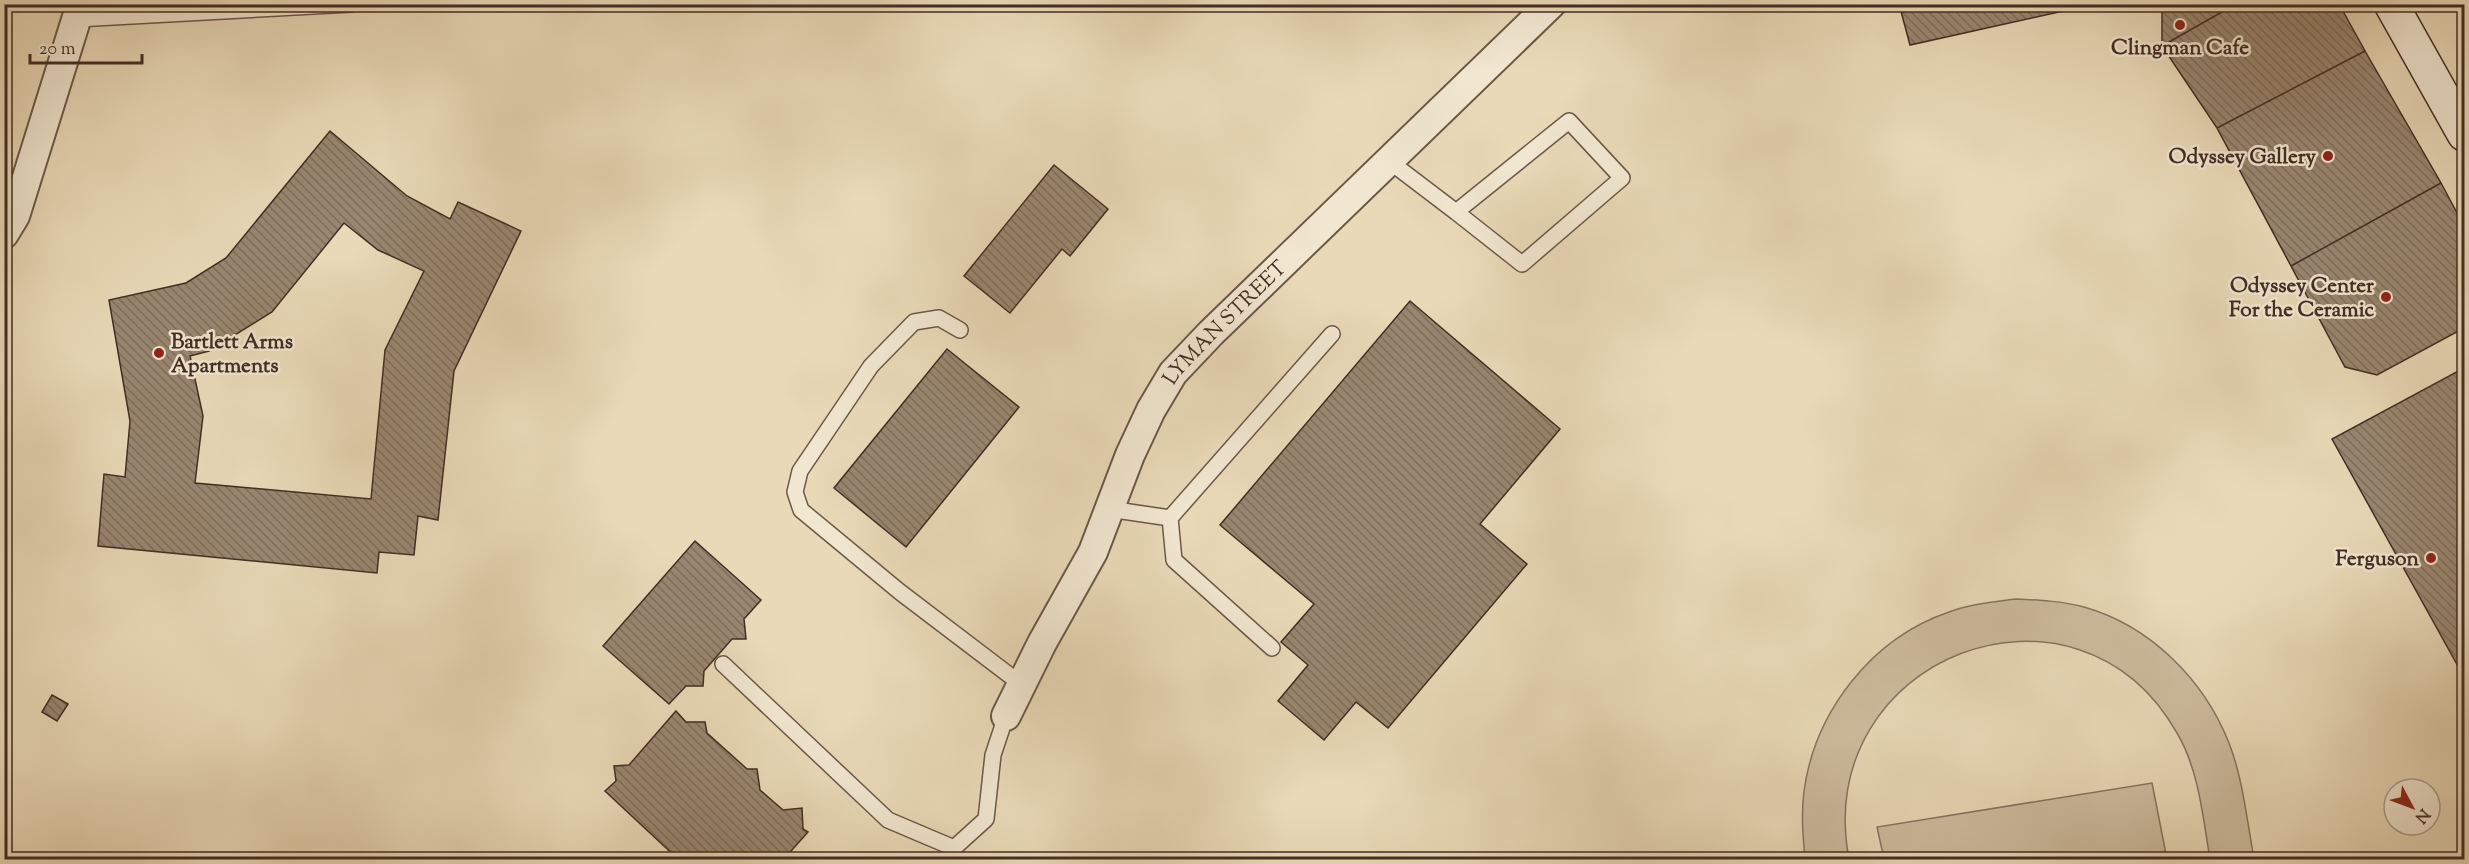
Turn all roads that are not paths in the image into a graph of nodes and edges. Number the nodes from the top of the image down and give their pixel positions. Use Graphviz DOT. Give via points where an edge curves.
graph roads {
  1 [pos="351,4"];
  2 [pos="1551,4"];
  3 [pos="2391,4"];
  4 [pos="79,12"];
  5 [pos="2464,134"];
  6 [pos="1389,161"];
  7 [pos="1456,212"];
  8 [pos="4,234"];
  9 [pos="960,330"];
  10 [pos="1332,334"];
  11 [pos="1109,509"];
  12 [pos="1170,518"];
  13 [pos="1272,648"];
  14 [pos="723,663"];
  15 [pos="1021,684"];
  16 [pos="1006,716"];
  1 -- 4 [label="lane"];
  2 -- 6 [label="street, LYMAN STREET"];
  3 -- 5 [label="main road"];
  4 -- 8 [label="street" via="15,216"];
  6 -- 7 [label="lane"];
  6 -- 11 [label="street, LYMAN STREET" via="1173,373 1143,428"];
  7 -- 7 [label="lane" via="1569,121 1622,178 1522,264"];
  9 -- 15 [label="lane" via="939,318 914,322 871,366 800,471 795,492 801,510 837,541"];
  10 -- 12 [label="lane"];
  11 -- 12 [label="lane"];
  11 -- 15 [label="street, LYMAN STREET" via="1093,552"];
  12 -- 13 [label="lane" via="1174,560"];
  14 -- 16 [label="lane" via="888,820 954,848 986,819 993,755"];
  15 -- 16 [label="street, LYMAN STREET"];
}
